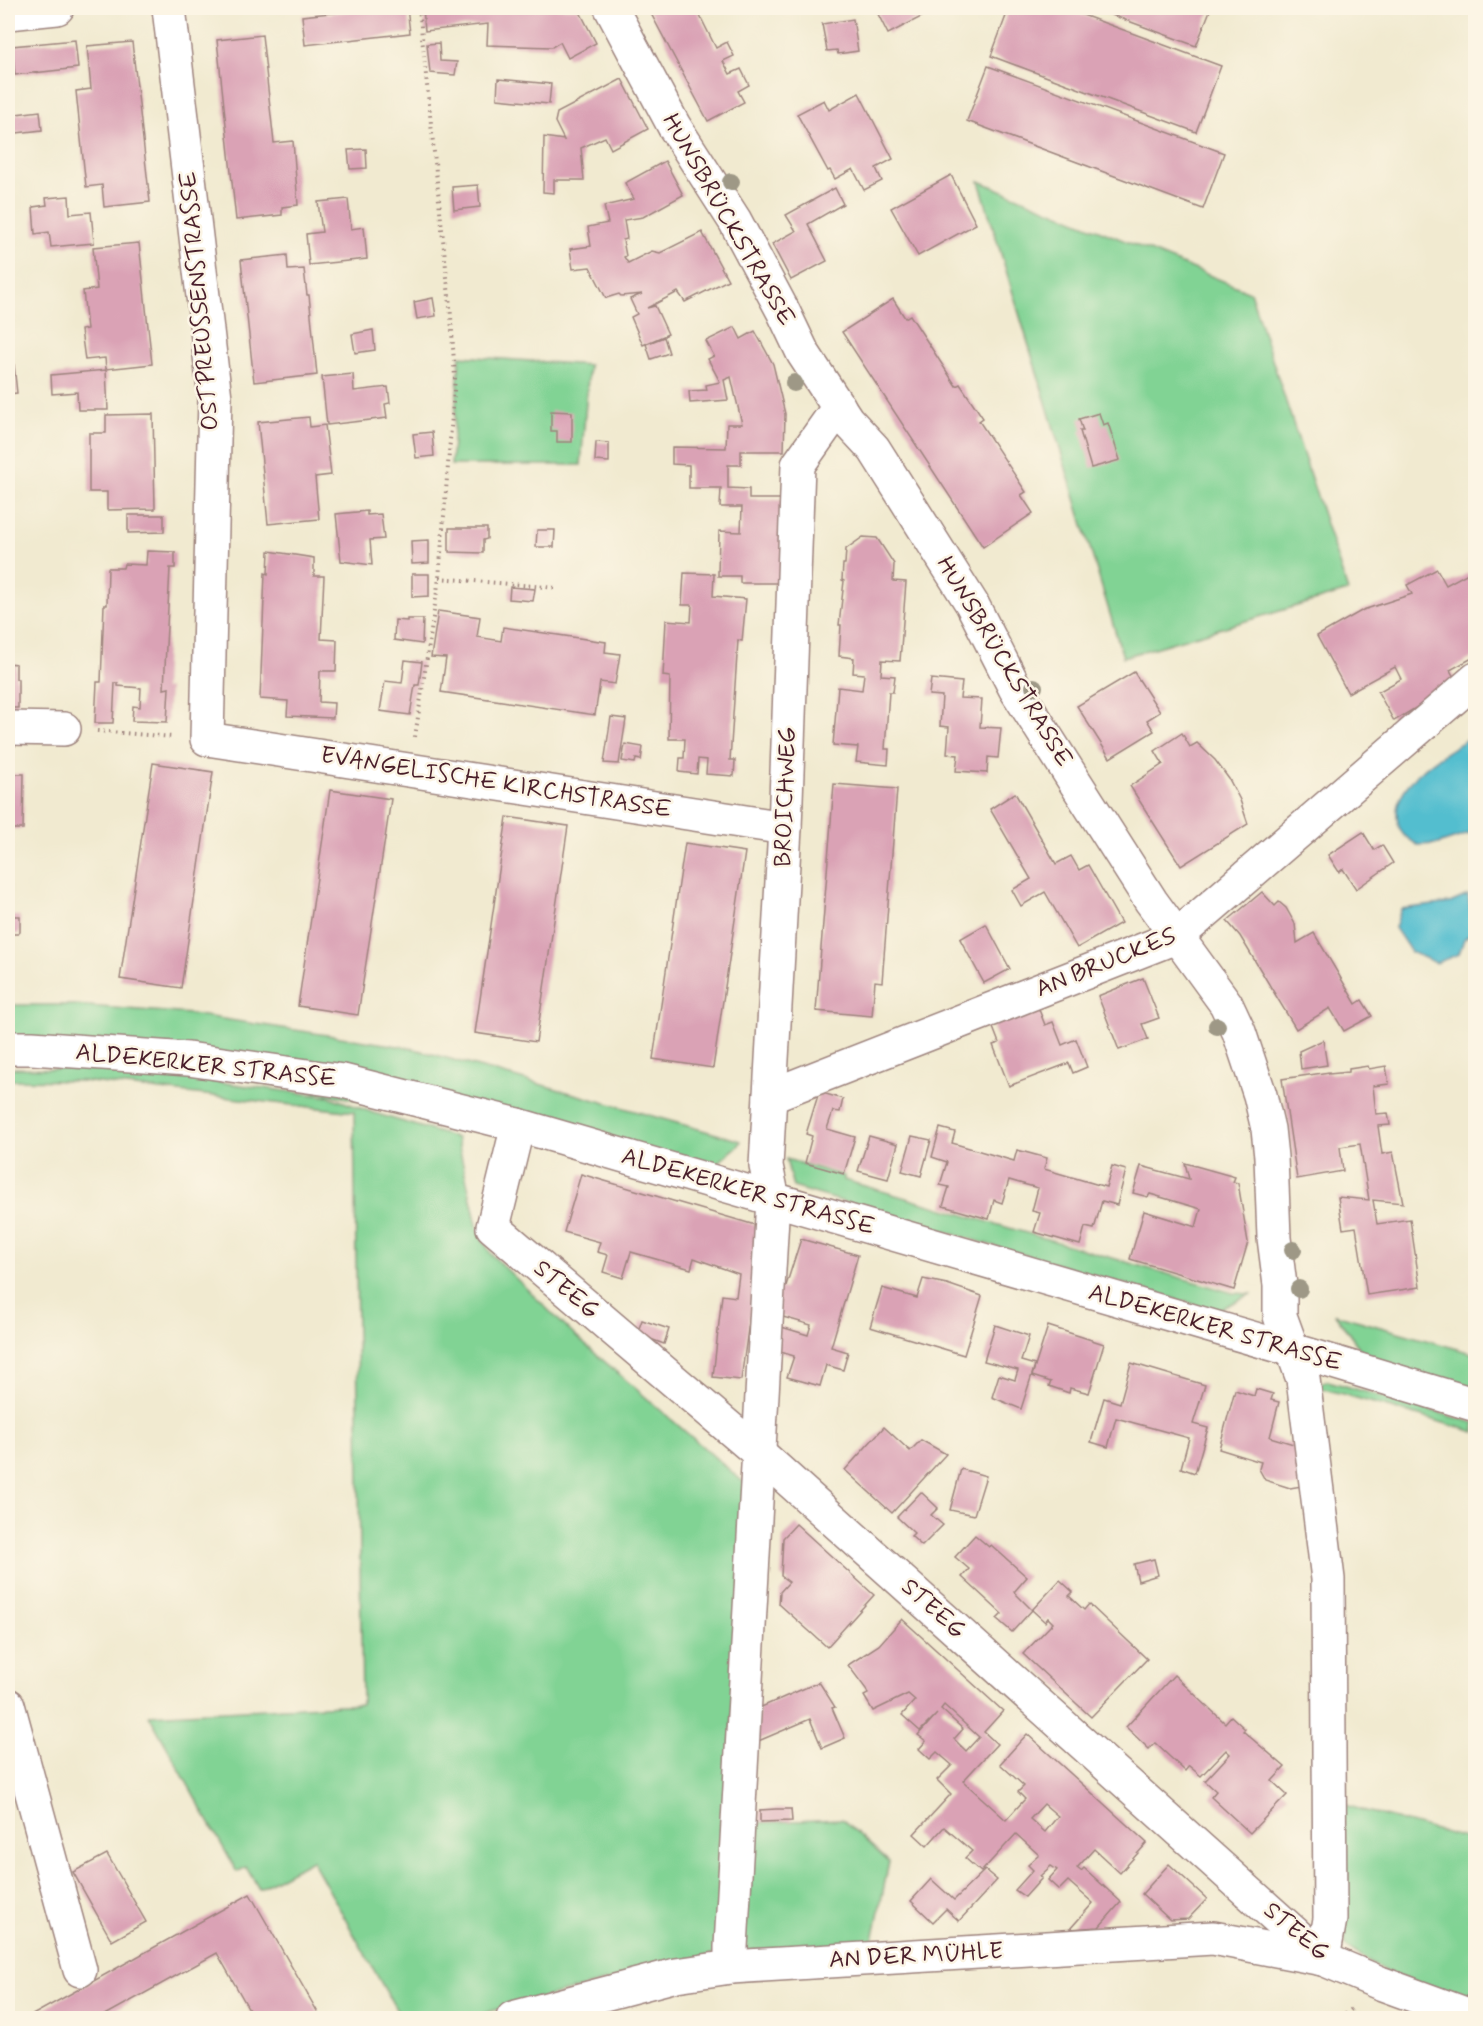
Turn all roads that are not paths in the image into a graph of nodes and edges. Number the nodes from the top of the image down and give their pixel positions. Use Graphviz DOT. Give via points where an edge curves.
graph roads {
  1 [pos="57,8"];
  2 [pos="169,8"];
  3 [pos="611,8"];
  4 [pos="8,13"];
  5 [pos="839,407"];
  6 [pos="1476,679"];
  7 [pos="8,728"];
  8 [pos="64,729"];
  9 [pos="207,739"];
  10 [pos="785,828"];
  11 [pos="1176,937"];
  12 [pos="8,1048"];
  13 [pos="770,1096"];
  14 [pos="518,1125"];
  15 [pos="773,1199"];
  16 [pos="1293,1350"];
  17 [pos="1476,1405"];
  18 [pos="759,1454"];
  19 [pos="8,1705"];
  20 [pos="1323,1959"];
  21 [pos="731,1966"];
  22 [pos="80,1970"];
  23 [pos="1476,2018"];
  24 [pos="513,2019"];
  1 -- 4 [label="street"];
  2 -- 9 [label="street, OSTPREUSSENSTRASSE" via="215,398"];
  3 -- 5 [label="street, HUNSBRÜCKSTRASSE" via="674,126 735,221 803,353"];
  5 -- 10 [label="street, BROICHWEG" via="798,465"];
  5 -- 11 [label="street, HUNSBRÜCKSTRASSE" via="880,458 972,604 1015,688"];
  6 -- 11 [label="street, AN BRUCKES"];
  7 -- 8 [label="street"];
  9 -- 10 [label="street, EVANGELISCHE KIRCHSTRASSE"];
  10 -- 13 [label="street, BROICHWEG"];
  11 -- 13 [label="street, AN BRUCKES"];
  11 -- 16 [label="street, HUNSBRÜCKSTRASSE" via="1226,1004 1260,1095 1272,1157 1280,1316"];
  12 -- 14 [label="street, ALDEKERKER STRASSE" via="188,1059 344,1081"];
  13 -- 15 [label="street, BROICHWEG" via="766,1166"];
  14 -- 15 [label="street, ALDEKERKER STRASSE"];
  14 -- 18 [label="street, STEEG" via="493,1227"];
  15 -- 16 [label="street, ALDEKERKER STRASSE"];
  15 -- 18 [label="street, BROICHWEG"];
  16 -- 17 [label="street, ALDEKERKER STRASSE"];
  16 -- 20 [label="street, HUNSBRÜCKSTRASSE" via="1303,1379 1328,1579 1330,1919"];
  18 -- 20 [label="street, STEEG"];
  18 -- 21 [label="street, BROICHWEG"];
  19 -- 22 [label="street"];
  20 -- 21 [label="street, AN DER MÜHLE" via="1213,1938"];
  20 -- 23 [label="street, STEEG"];
  21 -- 24 [label="street, AN DER MÜHLE" via="676,1975"];
}
